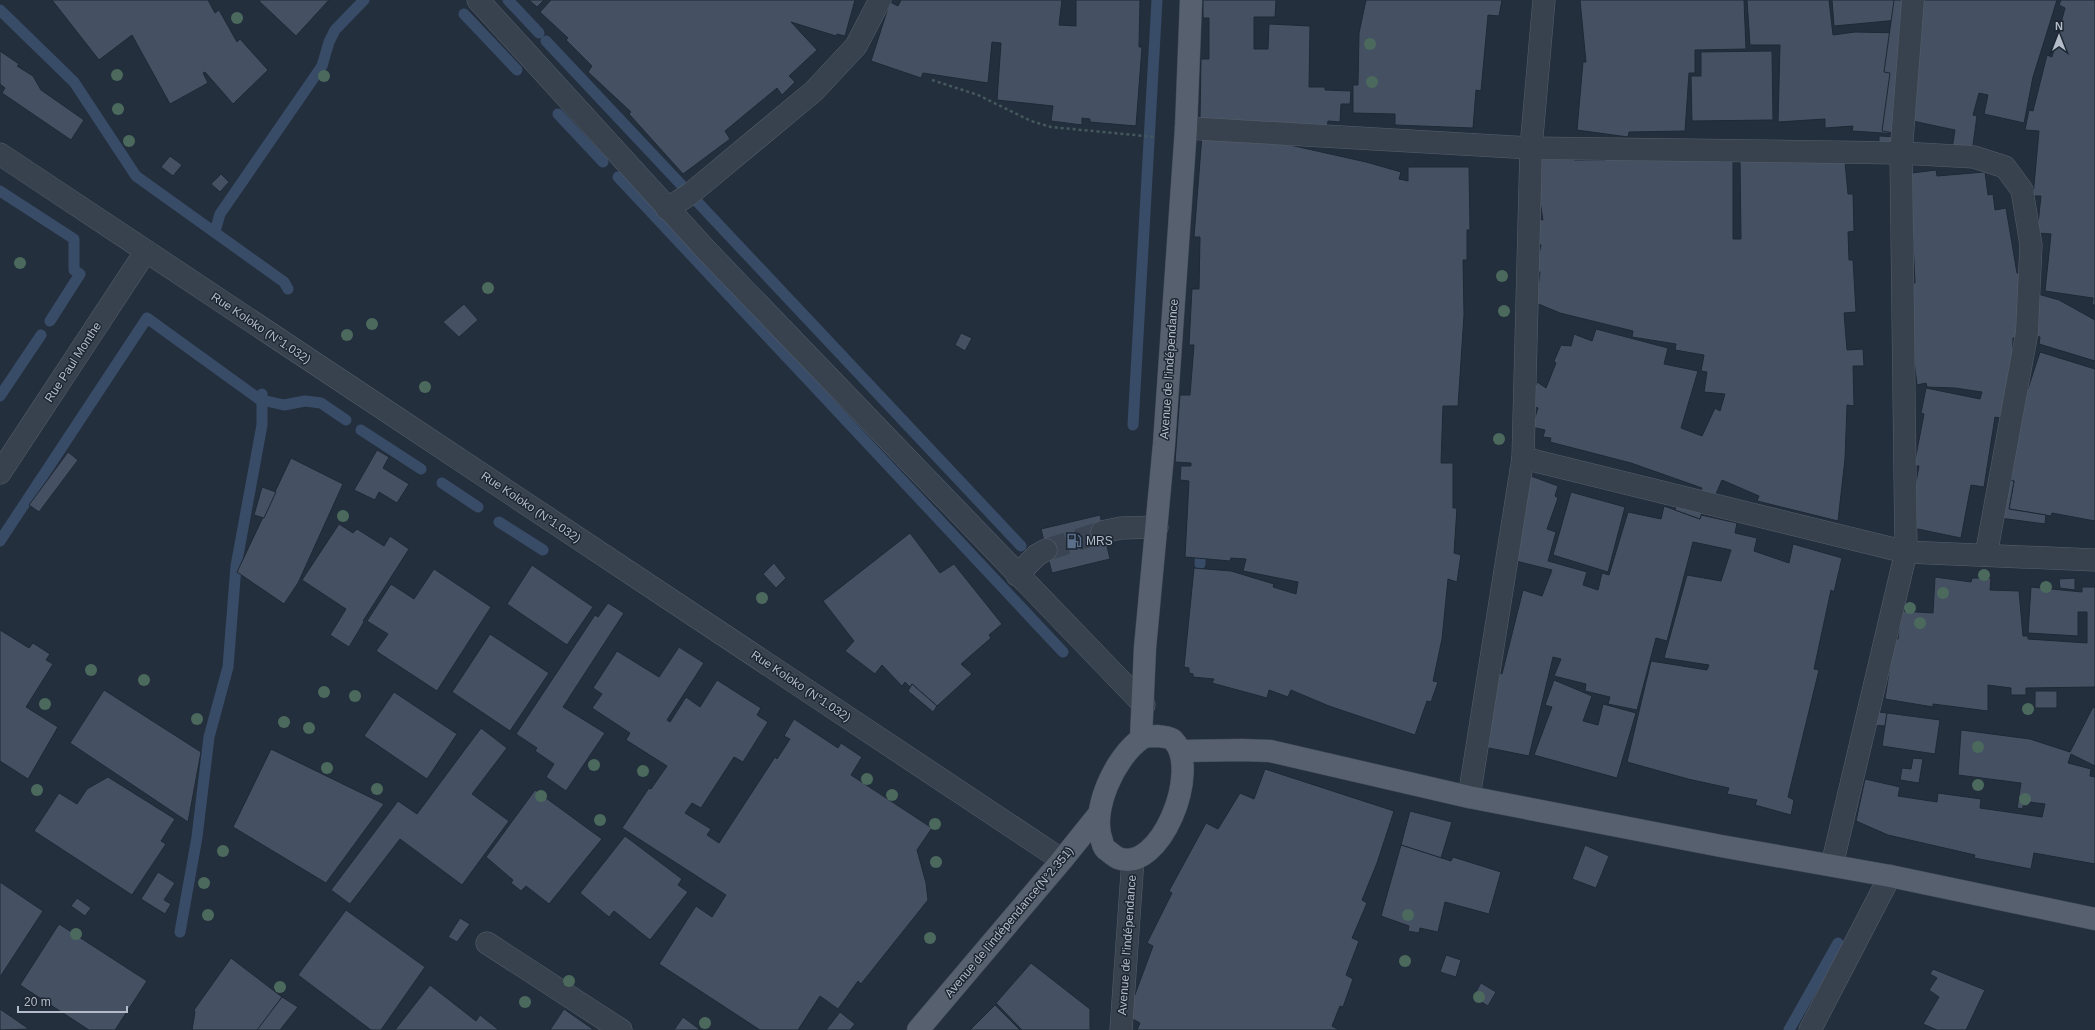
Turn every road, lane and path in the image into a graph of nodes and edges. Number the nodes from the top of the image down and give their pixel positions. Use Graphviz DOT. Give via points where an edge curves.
graph roads {
  1 [pos="478,0"];
  2 [pos="880,0"];
  3 [pos="1191,0"];
  4 [pos="1544,0"];
  5 [pos="1913,0"];
  6 [pos="932,80"];
  7 [pos="1186,134"];
  8 [pos="1531,148"];
  9 [pos="1901,153"];
  10 [pos="0,154"];
  11 [pos="667,209"];
  12 [pos="146,251"];
  13 [pos="1523,458"];
  14 [pos="0,473"];
  15 [pos="1157,527"];
  16 [pos="1102,532"];
  17 [pos="1046,550"];
  18 [pos="1906,552"];
  19 [pos="1986,555"];
  20 [pos="2095,560"];
  21 [pos="1017,575"];
  22 [pos="1144,705"];
  23 [pos="1141,738"];
  24 [pos="1180,751"];
  25 [pos="1469,797"];
  26 [pos="1099,814"];
  27 [pos="1133,859"];
  28 [pos="1062,860"];
  29 [pos="1832,865"];
  30 [pos="1890,876"];
  31 [pos="2095,919"];
  32 [pos="487,943"];
  33 [pos="621,1030"];
  34 [pos="918,1030"];
  35 [pos="1121,1030"];
  36 [pos="1810,1030"];
  1 -- 11 [label="street"];
  2 -- 11 [label="street" via="856,46 814,92 690,194"];
  3 -- 7 [label="main road, Avenue de l'indépendance"];
  4 -- 8 [label="street"];
  5 -- 9 [label="street"];
  6 -- 7 [label="path" via="978,95 1051,127"];
  7 -- 8 [label="street"];
  7 -- 15 [label="main road, Avenue de l'indépendance"];
  8 -- 9 [label="street"];
  8 -- 13 [label="street"];
  9 -- 18 [label="street"];
  9 -- 19 [label="street" via="1974,158 2005,167 2022,190 2031,245 2027,332"];
  10 -- 12 [label="street, Rue Koloko (N°1.032)"];
  11 -- 21 [label="street"];
  12 -- 14 [label="street, Rue Paul Monthe"];
  12 -- 28 [label="street, Rue Koloko (N°1.032)"];
  13 -- 18 [label="street"];
  13 -- 25 [label="street"];
  15 -- 16 [label="street" via="1121,528"];
  15 -- 22 [label="main road, Avenue de l'indépendance" via="1145,648"];
  17 -- 21 [label="street" via="1037,555"];
  18 -- 19 [label="street"];
  18 -- 29 [label="street"];
  19 -- 20 [label="street"];
  21 -- 22 [label="street"];
  22 -- 23 [label="main road, Avenue de l'indépendance"];
  23 -- 24 [label="main road" via="1158,736 1172,739"];
  23 -- 26 [label="main road" via="1122,759 1109,780 1102,796"];
  24 -- 25 [label="main road" via="1270,751"];
  24 -- 27 [label="main road" via="1183,782 1167,829 1149,851"];
  25 -- 29 [label="main road"];
  26 -- 27 [label="main road" via="1099,834 1105,849 1119,858"];
  26 -- 28 [label="main road, Avenue de l'indépendance(N°2.351)"];
  27 -- 35 [label="street, Avenue de l'indépendance"];
  28 -- 34 [label="main road, Avenue de l'indépendance(N°2.351)"];
  29 -- 30 [label="main road"];
  30 -- 31 [label="main road"];
  30 -- 36 [label="street"];
  32 -- 33 [label="street"];
}
